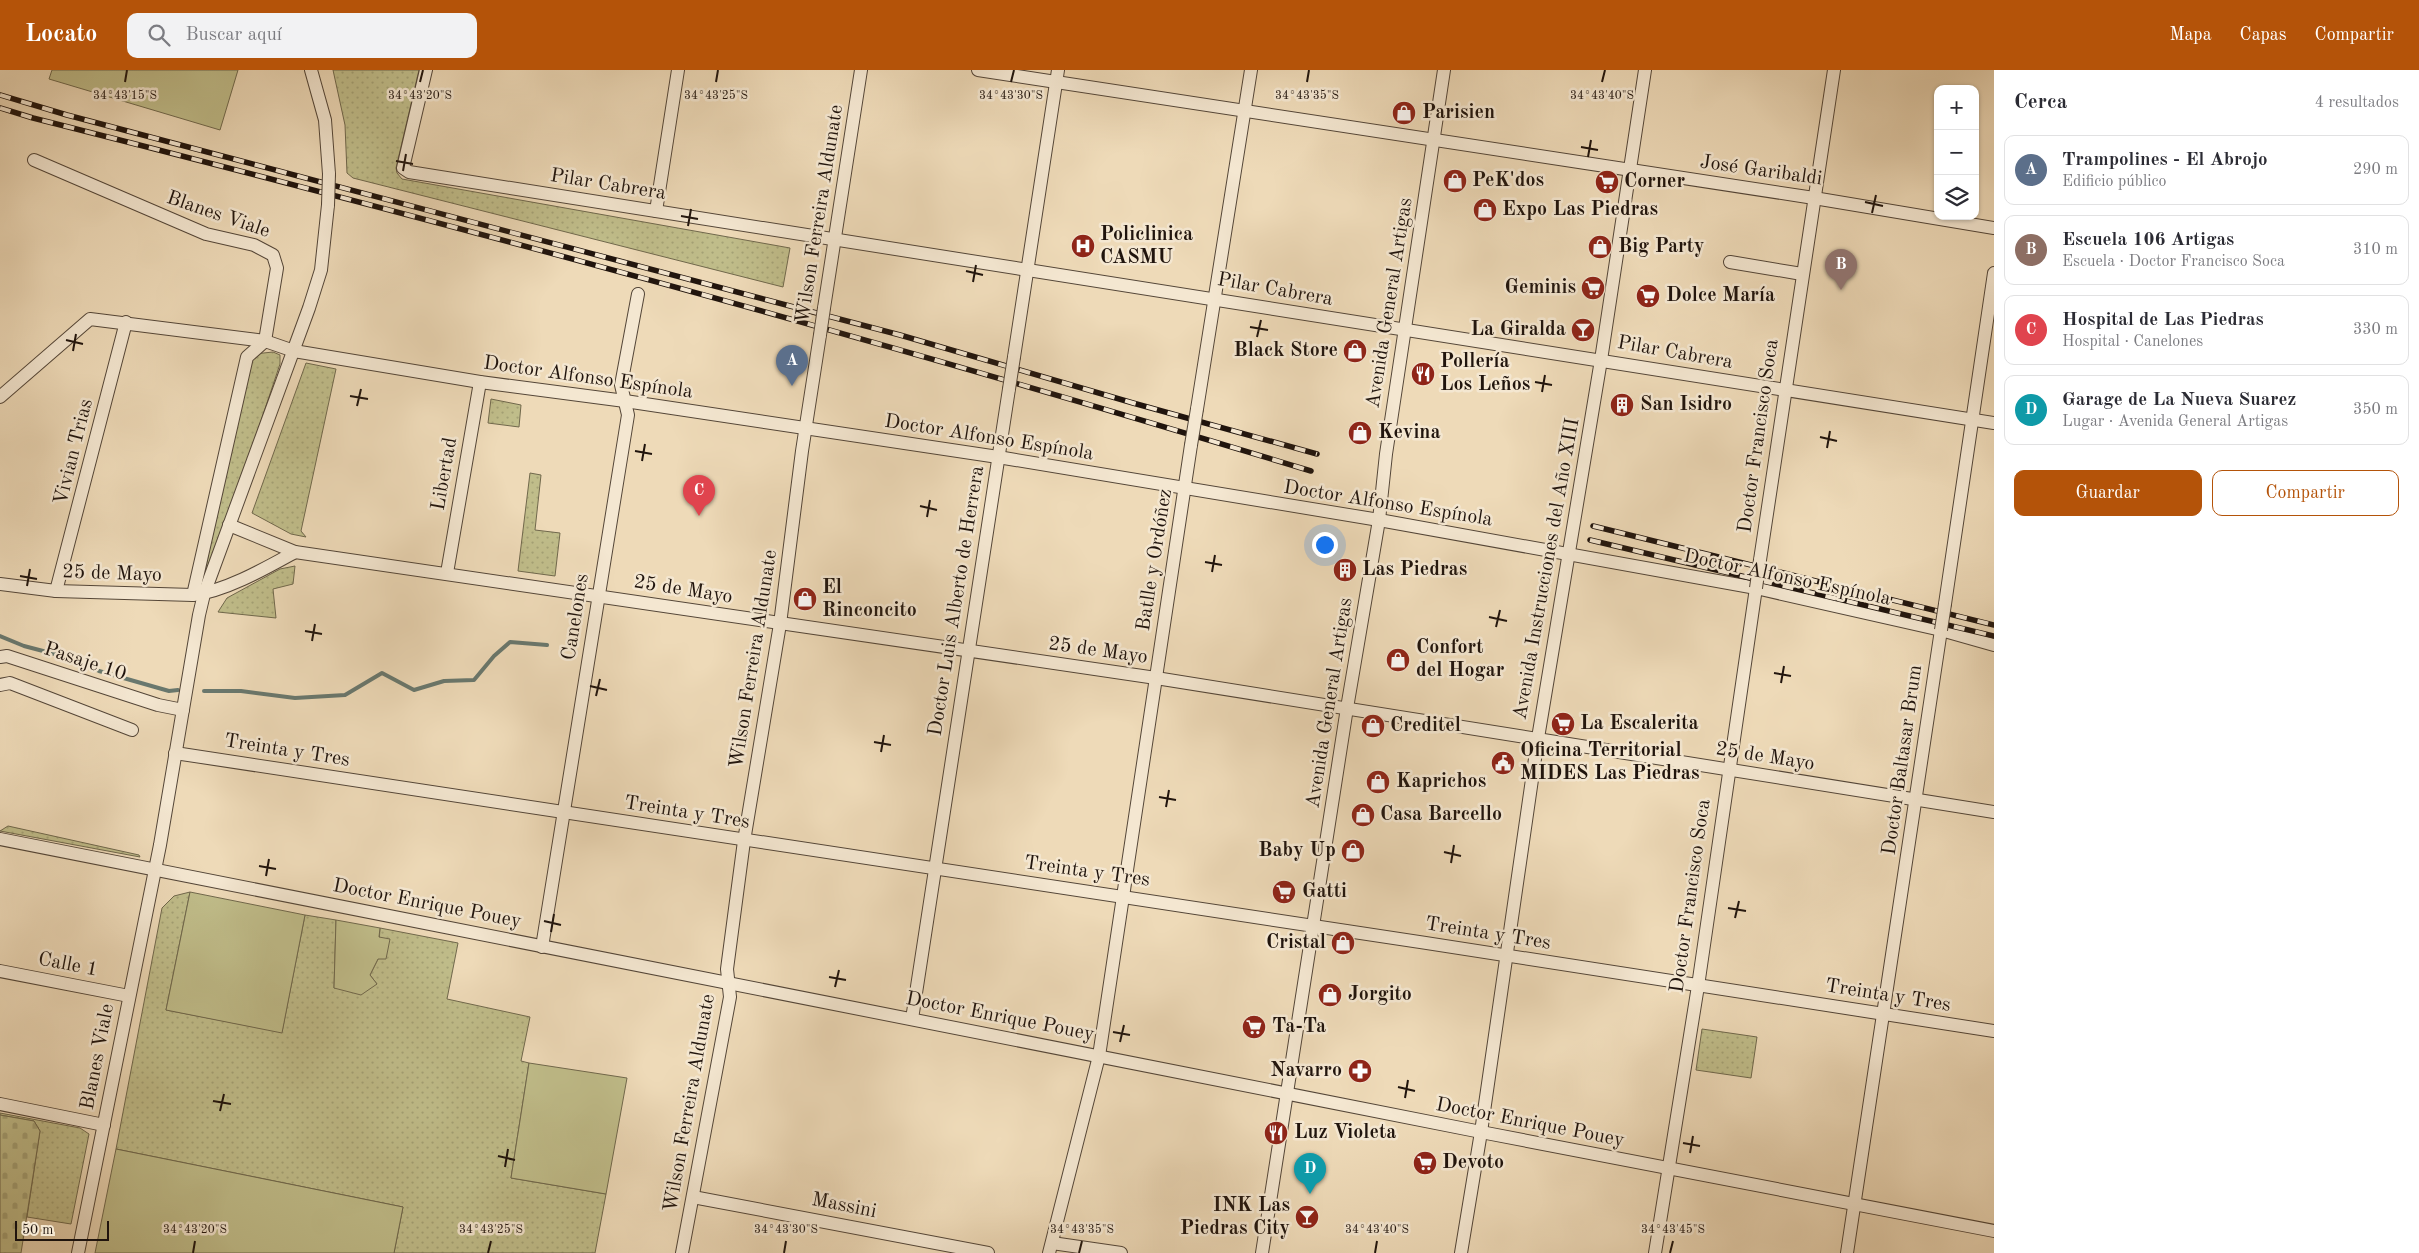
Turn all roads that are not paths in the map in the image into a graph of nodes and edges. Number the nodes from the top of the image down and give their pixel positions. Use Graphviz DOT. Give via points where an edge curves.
graph roads {
  1 [pos="311,70"];
  2 [pos="426,70"];
  3 [pos="678,70"];
  4 [pos="860,70"];
  5 [pos="978,70"];
  6 [pos="1251,70"];
  7 [pos="1444,70"];
  8 [pos="1645,70"];
  9 [pos="1834,70"];
  10 [pos="1057,76"];
  11 [pos="1245,111"];
  12 [pos="1434,139"];
  13 [pos="34,160"];
  14 [pos="1630,171"];
  15 [pos="1814,198"];
  16 [pos="656,211"];
  17 [pos="1994,228"];
  18 [pos="835,240"];
  19 [pos="1730,262"];
  20 [pos="1026,269"];
  21 [pos="1994,273"];
  22 [pos="1802,274"];
  23 [pos="638,294"];
  24 [pos="1215,298"];
  25 [pos="126,322"];
  26 [pos="1404,331"];
  27 [pos="266,342"];
  28 [pos="294,350"];
  29 [pos="1601,360"];
  30 [pos="480,382"];
  31 [pos="1784,391"];
  32 [pos="0,397"];
  33 [pos="625,401"];
  34 [pos="1972,420"];
  35 [pos="1994,423"];
  36 [pos="806,429"];
  37 [pos="998,457"];
  38 [pos="1185,490"];
  39 [pos="1379,520"];
  40 [pos="229,525"];
  41 [pos="295,552"];
  42 [pos="1570,553"];
  43 [pos="447,573"];
  44 [pos="0,584"];
  45 [pos="1756,588"];
  46 [pos="56,592"];
  47 [pos="199,594"];
  48 [pos="598,596"];
  49 [pos="780,624"];
  50 [pos="1941,630"];
  51 [pos="1994,645"];
  52 [pos="968,652"];
  53 [pos="0,656"];
  54 [pos="1156,678"];
  55 [pos="0,685"];
  56 [pos="158,705"];
  57 [pos="1347,708"];
  58 [pos="183,710"];
  59 [pos="132,730"];
  60 [pos="1538,738"];
  61 [pos="175,753"];
  62 [pos="1728,771"];
  63 [pos="1916,800"];
  64 [pos="564,812"];
  65 [pos="1994,812"];
  66 [pos="0,839"];
  67 [pos="744,841"];
  68 [pos="156,869"];
  69 [pos="935,870"];
  70 [pos="1122,895"];
  71 [pos="1314,926"];
  72 [pos="542,947"];
  73 [pos="1505,955"];
  74 [pos="0,971"];
  75 [pos="728,983"];
  76 [pos="1698,986"];
  77 [pos="129,996"];
  78 [pos="1883,1014"];
  79 [pos="912,1020"];
  80 [pos="1994,1032"];
  81 [pos="1099,1056"];
  82 [pos="1288,1094"];
  83 [pos="0,1104"];
  84 [pos="104,1124"];
  85 [pos="1480,1132"];
  86 [pos="1668,1169"];
  87 [pos="693,1196"];
  88 [pos="1855,1205"];
  89 [pos="1994,1232"];
  90 [pos="1051,1248"];
  91 [pos="78,1253"];
  92 [pos="682,1253"];
  93 [pos="988,1253"];
  94 [pos="1121,1253"];
  95 [pos="1262,1253"];
  96 [pos="1461,1253"];
  97 [pos="1655,1253"];
  98 [pos="1847,1253"];
  1 -- 28 [label="street, bridge" via="325,120 328,205 321,270"];
  2 -- 16 [label="street, Pilar Cabrera" via="402,168 409,172"];
  3 -- 16 [label="street"];
  4 -- 18 [label="street, Wilson Ferreira Aldunate"];
  5 -- 10 [label="street, José Garibaldi"];
  6 -- 11 [label="street, Batlle y Ordóñez"];
  7 -- 12 [label="street, Avenida General Artigas"];
  8 -- 14 [label="street, Avenida Instrucciones del Año XIII"];
  9 -- 15 [label="street, Doctor Francisco Soca"];
  10 -- 11 [label="street, José Garibaldi"];
  10 -- 20 [label="street, Doctor Luis Alberto de Herrera"];
  11 -- 12 [label="street, José Garibaldi"];
  11 -- 24 [label="street, Batlle y Ordóñez"];
  12 -- 14 [label="street, José Garibaldi"];
  12 -- 26 [label="street, Avenida General Artigas"];
  13 -- 27 [label="street, Blanes Viale" via="206,234 254,245 273,254 277,268"];
  14 -- 15 [label="street, José Garibaldi"];
  14 -- 29 [label="street, Avenida Instrucciones del Año XIII"];
  15 -- 17 [label="street, José Garibaldi"];
  15 -- 22 [label="street, Doctor Francisco Soca"];
  16 -- 18 [label="street, Pilar Cabrera"];
  18 -- 20 [label="street, Pilar Cabrera"];
  18 -- 36 [label="street, Wilson Ferreira Aldunate, bridge"];
  19 -- 22 [label="street"];
  20 -- 24 [label="street, Pilar Cabrera"];
  20 -- 37 [label="street, Doctor Luis Alberto de Herrera, bridge"];
  21 -- 34 [label="street, Doctor Baltasar Brum"];
  22 -- 31 [label="street, Doctor Francisco Soca"];
  23 -- 33 [label="street, Canelones" via="621,385"];
  24 -- 26 [label="street, Pilar Cabrera"];
  24 -- 38 [label="street, Batlle y Ordóñez, bridge"];
  25 -- 27 [label="street, Doctor Alfonso Espínola"];
  25 -- 32 [label="street, Doctor Alfonso Espínola" via="90,319"];
  25 -- 46 [label="street, Vivian Trias"];
  26 -- 29 [label="street, Pilar Cabrera"];
  26 -- 39 [label="street, Avenida General Artigas"];
  27 -- 28 [label="street, Doctor Alfonso Espínola"];
  27 -- 47 [label="street" via="247,357"];
  28 -- 30 [label="street, Doctor Alfonso Espínola"];
  28 -- 40 [label="street"];
  29 -- 31 [label="street, Pilar Cabrera"];
  29 -- 42 [label="street, Avenida Instrucciones del Año XIII"];
  30 -- 33 [label="street, Doctor Alfonso Espínola"];
  30 -- 43 [label="street, Libertad"];
  31 -- 34 [label="street, Pilar Cabrera"];
  31 -- 45 [label="street, Doctor Francisco Soca, bridge"];
  33 -- 36 [label="street, Doctor Alfonso Espínola"];
  33 -- 48 [label="street, Canelones" via="628,416"];
  34 -- 35 [label="street, Pilar Cabrera"];
  34 -- 50 [label="street, Doctor Baltasar Brum, bridge"];
  36 -- 37 [label="street, Doctor Alfonso Espínola"];
  36 -- 49 [label="street, Wilson Ferreira Aldunate"];
  37 -- 38 [label="street, Doctor Alfonso Espínola"];
  37 -- 52 [label="street, Doctor Luis Alberto de Herrera"];
  38 -- 39 [label="street, Doctor Alfonso Espínola"];
  38 -- 54 [label="street, Batlle y Ordóñez"];
  39 -- 42 [label="street, Doctor Alfonso Espínola"];
  39 -- 57 [label="street, Avenida General Artigas"];
  40 -- 41 [label="street"];
  40 -- 47 [label="street"];
  41 -- 43 [label="street, 25 de Mayo"];
  41 -- 47 [label="street, 25 de Mayo" via="270,566"];
  42 -- 45 [label="street, Doctor Alfonso Espínola"];
  42 -- 60 [label="street, Avenida Instrucciones del Año XIII"];
  43 -- 48 [label="street, 25 de Mayo"];
  44 -- 46 [label="street, 25 de Mayo"];
  45 -- 50 [label="street, Doctor Alfonso Espínola"];
  45 -- 62 [label="street, Doctor Francisco Soca"];
  46 -- 47 [label="street, 25 de Mayo"];
  47 -- 58 [label="street, Blanes Viale"];
  48 -- 49 [label="street, 25 de Mayo"];
  48 -- 64 [label="street, Canelones"];
  49 -- 52 [label="street, 25 de Mayo"];
  49 -- 67 [label="street, Wilson Ferreira Aldunate"];
  50 -- 51 [label="street, Doctor Alfonso Espínola"];
  50 -- 63 [label="street, Doctor Baltasar Brum"];
  52 -- 54 [label="street, 25 de Mayo"];
  52 -- 69 [label="street, Doctor Luis Alberto de Herrera"];
  53 -- 56 [label="street, Pasaje 10"];
  54 -- 57 [label="street, 25 de Mayo"];
  54 -- 70 [label="street, Batlle y Ordóñez"];
  55 -- 59 [label="street" via="10,682"];
  56 -- 58 [label="street, Pasaje 10"];
  56 -- 58 [label="street, Pasaje 10"];
  57 -- 60 [label="street, 25 de Mayo"];
  57 -- 71 [label="street, Avenida General Artigas"];
  58 -- 61 [label="street, Blanes Viale"];
  60 -- 62 [label="street, 25 de Mayo"];
  60 -- 73 [label="street, Avenida Instrucciones del Año XIII"];
  61 -- 64 [label="street, Treinta y Tres"];
  61 -- 68 [label="street, Blanes Viale"];
  62 -- 63 [label="street, 25 de Mayo"];
  62 -- 76 [label="street, Doctor Francisco Soca"];
  63 -- 65 [label="street, 25 de Mayo"];
  63 -- 78 [label="street, Doctor Baltasar Brum"];
  64 -- 67 [label="street, Treinta y Tres"];
  64 -- 72 [label="street, Canelones"];
  66 -- 68 [label="street, Doctor Enrique Pouey"];
  67 -- 69 [label="street, Treinta y Tres"];
  67 -- 75 [label="street, Wilson Ferreira Aldunate"];
  68 -- 72 [label="street, Doctor Enrique Pouey"];
  68 -- 77 [label="street, Blanes Viale"];
  69 -- 70 [label="street, Treinta y Tres"];
  69 -- 79 [label="street, Doctor Luis Alberto de Herrera"];
  70 -- 71 [label="street, Treinta y Tres"];
  70 -- 81 [label="street, Batlle y Ordóñez"];
  71 -- 73 [label="street, Treinta y Tres"];
  71 -- 82 [label="street, Avenida General Artigas"];
  72 -- 75 [label="street, Doctor Enrique Pouey"];
  73 -- 76 [label="street, Treinta y Tres"];
  73 -- 85 [label="street, Avenida Instrucciones del Año XIII"];
  74 -- 77 [label="street, Calle 1"];
  75 -- 79 [label="street, Doctor Enrique Pouey"];
  75 -- 87 [label="street, Wilson Ferreira Aldunate" via="730,997"];
  76 -- 78 [label="street, Treinta y Tres"];
  76 -- 86 [label="street, Doctor Francisco Soca"];
  77 -- 84 [label="street, Blanes Viale"];
  78 -- 80 [label="street, Treinta y Tres"];
  78 -- 88 [label="street, Doctor Baltasar Brum"];
  79 -- 81 [label="street, Doctor Enrique Pouey"];
  81 -- 82 [label="street, Doctor Enrique Pouey"];
  81 -- 90 [label="street, Batlle y Ordóñez"];
  82 -- 85 [label="street, Doctor Enrique Pouey"];
  82 -- 95 [label="street, Avenida General Artigas"];
  83 -- 84 [label="street"];
  84 -- 91 [label="street, Blanes Viale"];
  85 -- 86 [label="street, Doctor Enrique Pouey"];
  85 -- 96 [label="street, Avenida Instrucciones del Año XIII"];
  86 -- 88 [label="street, Doctor Enrique Pouey"];
  86 -- 97 [label="street, Doctor Francisco Soca"];
  87 -- 92 [label="street, Wilson Ferreira Aldunate"];
  87 -- 93 [label="street, Massini"];
  88 -- 89 [label="street, Doctor Enrique Pouey"];
  88 -- 98 [label="street, Doctor Baltasar Brum"];
  90 -- 94 [label="street"];
}
